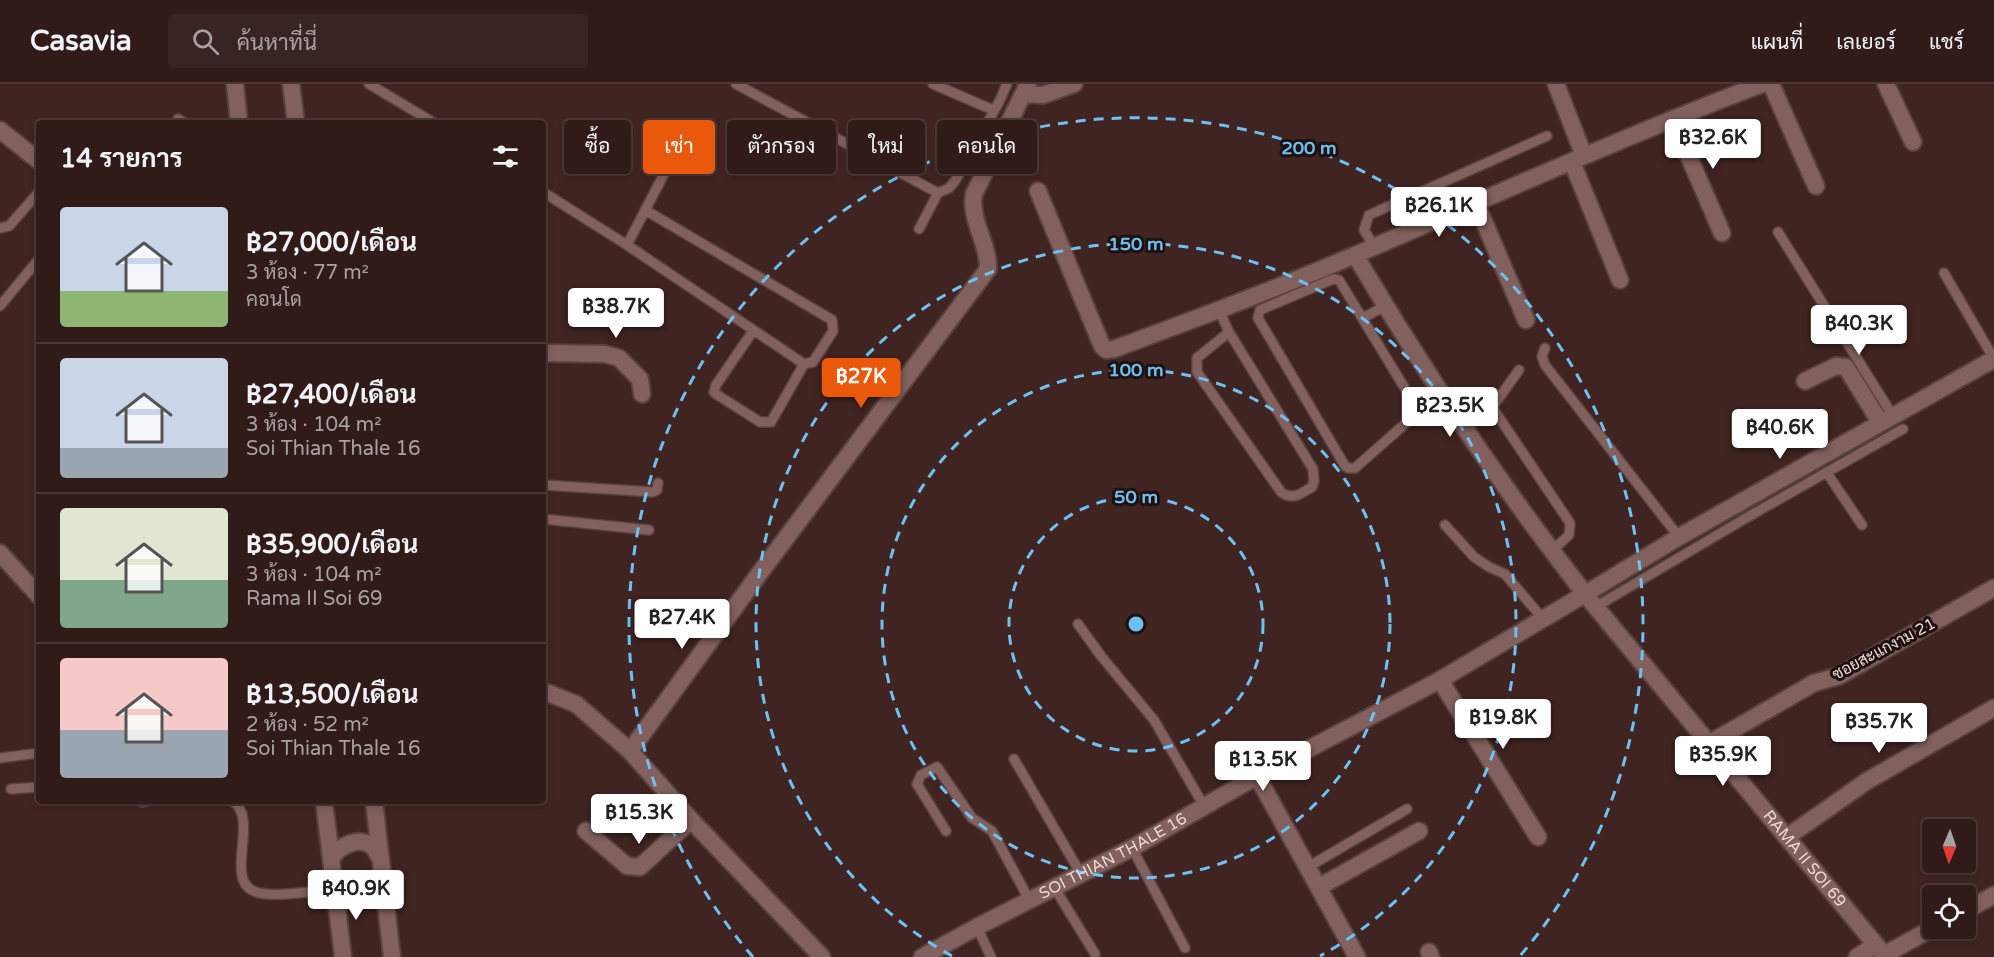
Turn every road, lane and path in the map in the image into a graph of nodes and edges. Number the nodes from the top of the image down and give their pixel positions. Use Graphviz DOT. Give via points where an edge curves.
graph roads {
  1 [pos="234,84"];
  2 [pos="291,84"];
  3 [pos="369,84"];
  4 [pos="736,84"];
  5 [pos="933,84"];
  6 [pos="1007,84"];
  7 [pos="1074,84"];
  8 [pos="1556,84"];
  9 [pos="1762,84"];
  10 [pos="1771,84"];
  11 [pos="1886,84"];
  12 [pos="1744,87"];
  13 [pos="1026,89"];
  14 [pos="993,110"];
  15 [pos="239,120"];
  16 [pos="296,120"];
  17 [pos="429,120"];
  18 [pos="1673,120"];
  19 [pos="0,130"];
  20 [pos="1546,136"];
  21 [pos="1913,142"];
  22 [pos="36,159"];
  23 [pos="1578,159"];
  24 [pos="664,174"];
  25 [pos="1816,186"];
  26 [pos="1038,191"];
  27 [pos="938,192"];
  28 [pos="546,194"];
  29 [pos="36,195"];
  30 [pos="1476,203"];
  31 [pos="645,210"];
  32 [pos="0,228"];
  33 [pos="919,229"];
  34 [pos="1778,232"];
  35 [pos="1722,233"];
  36 [pos="627,245"];
  37 [pos="1374,246"];
  38 [pos="1355,255"];
  39 [pos="36,263"];
  40 [pos="1944,273"];
  41 [pos="1620,280"];
  42 [pos="0,306"];
  43 [pos="1385,306"];
  44 [pos="1219,310"];
  45 [pos="1363,318"];
  46 [pos="1526,320"];
  47 [pos="753,331"];
  48 [pos="1229,332"];
  49 [pos="1545,348"];
  50 [pos="546,353"];
  51 [pos="1994,359"];
  52 [pos="804,364"];
  53 [pos="1519,370"];
  54 [pos="1805,381"];
  55 [pos="642,394"];
  56 [pos="1886,419"];
  57 [pos="1903,429"];
  58 [pos="1827,473"];
  59 [pos="658,483"];
  60 [pos="546,485"];
  61 [pos="546,519"];
  62 [pos="1445,525"];
  63 [pos="1862,525"];
  64 [pos="649,530"];
  65 [pos="1679,537"];
  66 [pos="1552,551"];
  67 [pos="0,553"];
  68 [pos="1994,588"];
  69 [pos="36,593"];
  70 [pos="1585,594"];
  71 [pos="1597,606"];
  72 [pos="1543,619"];
  73 [pos="1078,624"];
  74 [pos="1440,680"];
  75 [pos="546,692"];
  76 [pos="1994,708"];
  77 [pos="1710,743"];
  78 [pos="630,751"];
  79 [pos="36,753"];
  80 [pos="0,758"];
  81 [pos="1014,759"];
  82 [pos="1257,776"];
  83 [pos="36,787"];
  84 [pos="11,789"];
  85 [pos="237,804"];
  86 [pos="323,804"];
  87 [pos="374,804"];
  88 [pos="1204,806"];
  89 [pos="1407,809"];
  90 [pos="691,820"];
  91 [pos="586,831"];
  92 [pos="946,831"];
  93 [pos="1419,831"];
  94 [pos="1538,837"];
  95 [pos="1787,837"];
  96 [pos="1132,848"];
  97 [pos="331,859"];
  98 [pos="381,860"];
  99 [pos="1308,867"];
  100 [pos="1081,874"];
  101 [pos="1054,887"];
  102 [pos="1319,887"];
  103 [pos="335,889"];
  104 [pos="1994,896"];
  105 [pos="1030,901"];
  106 [pos="1976,905"];
  107 [pos="977,927"];
  108 [pos="1922,933"];
  109 [pos="1185,948"];
  110 [pos="1882,952"];
  111 [pos="1095,954"];
  112 [pos="343,957"];
  113 [pos="392,957"];
  114 [pos="822,957"];
  115 [pos="921,957"];
  116 [pos="991,957"];
  117 [pos="1357,957"];
  118 [pos="1857,957"];
  1 -- 15 [label="street"];
  2 -- 16 [label="street"];
  3 -- 17 [label="lane"];
  4 -- 27 [label="lane"];
  5 -- 14 [label="lane"];
  6 -- 14 [label="lane"];
  7 -- 13 [label="street" via="1043,95"];
  8 -- 23 [label="street"];
  9 -- 12 [label="street"];
  10 -- 25 [label="street"];
  11 -- 21 [label="street"];
  12 -- 18 [label="street"];
  13 -- 78 [label="street" via="974,194 972,204 988,254 988,269"];
  14 -- 27 [label="lane" via="955,181"];
  18 -- 23 [label="street"];
  18 -- 35 [label="street"];
  19 -- 22 [label="street"];
  20 -- 37 [label="lane" via="1370,215 1364,230"];
  23 -- 30 [label="street"];
  23 -- 41 [label="street"];
  24 -- 31 [label="lane"];
  26 -- 44 [label="street" via="1106,350"];
  27 -- 33 [label="lane"];
  28 -- 36 [label="lane"];
  29 -- 32 [label="lane" via="9,226"];
  30 -- 37 [label="street"];
  30 -- 46 [label="street"];
  31 -- 36 [label="lane"];
  31 -- 52 [label="lane" via="832,320 833,332 813,362"];
  34 -- 56 [label="lane"];
  36 -- 47 [label="lane"];
  37 -- 38 [label="street"];
  38 -- 43 [label="street, RAMA II SOI 69"];
  38 -- 44 [label="street"];
  39 -- 42 [label="lane"];
  40 -- 51 [label="lane"];
  43 -- 45 [label="lane"];
  43 -- 66 [label="street, RAMA II SOI 69"];
  44 -- 48 [label="lane"];
  45 -- 45 [label="lane" via="1336,279 1260,310 1258,318 1348,468 1355,468 1414,416 1415,410"];
  47 -- 52 [label="lane"];
  47 -- 52 [label="lane" via="716,385 714,392 719,396 760,422 771,422"];
  48 -- 48 [label="lane" via="1197,358 1197,372 1281,492 1293,497 1312,487 1313,469"];
  49 -- 65 [label="lane" via="1545,365"];
  50 -- 55 [label="street" via="605,354 619,358 640,379"];
  51 -- 56 [label="street, SOI THIAN THALE 16"];
  53 -- 66 [label="lane" via="1494,410 1570,523 1569,535"];
  54 -- 56 [label="street" via="1836,366 1846,367"];
  56 -- 65 [label="street, SOI THIAN THALE 16"];
  57 -- 58 [label="lane"];
  58 -- 63 [label="lane"];
  58 -- 71 [label="lane"];
  59 -- 60 [label="lane" via="653,492"];
  61 -- 64 [label="lane"];
  62 -- 72 [label="lane" via="1474,557 1505,574"];
  65 -- 70 [label="street, SOI THIAN THALE 16"];
  66 -- 70 [label="street, RAMA II SOI 69"];
  67 -- 69 [label="street"];
  68 -- 77 [label="street, ซอยสะแกงาม 21"];
  70 -- 71 [label="street, RAMA II SOI 69"];
  70 -- 72 [label="street, SOI THIAN THALE 16"];
  71 -- 77 [label="street, RAMA II SOI 69"];
  72 -- 74 [label="street, SOI THIAN THALE 16"];
  73 -- 88 [label="lane" via="1154,720"];
  74 -- 82 [label="street, SOI THIAN THALE 16"];
  74 -- 94 [label="street"];
  75 -- 78 [label="street" via="576,704"];
  76 -- 95 [label="street" via="1867,781"];
  77 -- 95 [label="street, RAMA II SOI 69"];
  78 -- 90 [label="street"];
  79 -- 80 [label="lane"];
  81 -- 100 [label="lane"];
  82 -- 88 [label="street, SOI THIAN THALE 16"];
  82 -- 99 [label="street"];
  83 -- 84 [label="lane"];
  85 -- 103 [label="lane" via="243,814 242,875 246,885 256,892 277,894"];
  86 -- 97 [label="street"];
  87 -- 98 [label="street"];
  88 -- 96 [label="street, SOI THIAN THALE 16"];
  89 -- 99 [label="lane"];
  90 -- 91 [label="street" via="640,867 634,868"];
  90 -- 114 [label="street"];
  92 -- 105 [label="lane" via="917,784 921,775 937,767 972,818 992,831"];
  93 -- 102 [label="street"];
  95 -- 110 [label="street, RAMA II SOI 69"];
  96 -- 100 [label="street, SOI THIAN THALE 16"];
  96 -- 109 [label="lane"];
  97 -- 98 [label="street" via="341,848 357,842 373,847"];
  97 -- 103 [label="street"];
  98 -- 113 [label="street"];
  99 -- 102 [label="street"];
  100 -- 101 [label="street, SOI THIAN THALE 16"];
  101 -- 105 [label="street, SOI THIAN THALE 16"];
  101 -- 111 [label="lane"];
  102 -- 117 [label="street"];
  103 -- 112 [label="street"];
  104 -- 106 [label="street"];
  105 -- 107 [label="street, SOI THIAN THALE 16"];
  107 -- 115 [label="street, SOI THIAN THALE 16"];
  107 -- 116 [label="lane"];
  108 -- 110 [label="street"];
  110 -- 118 [label="street"];
}
